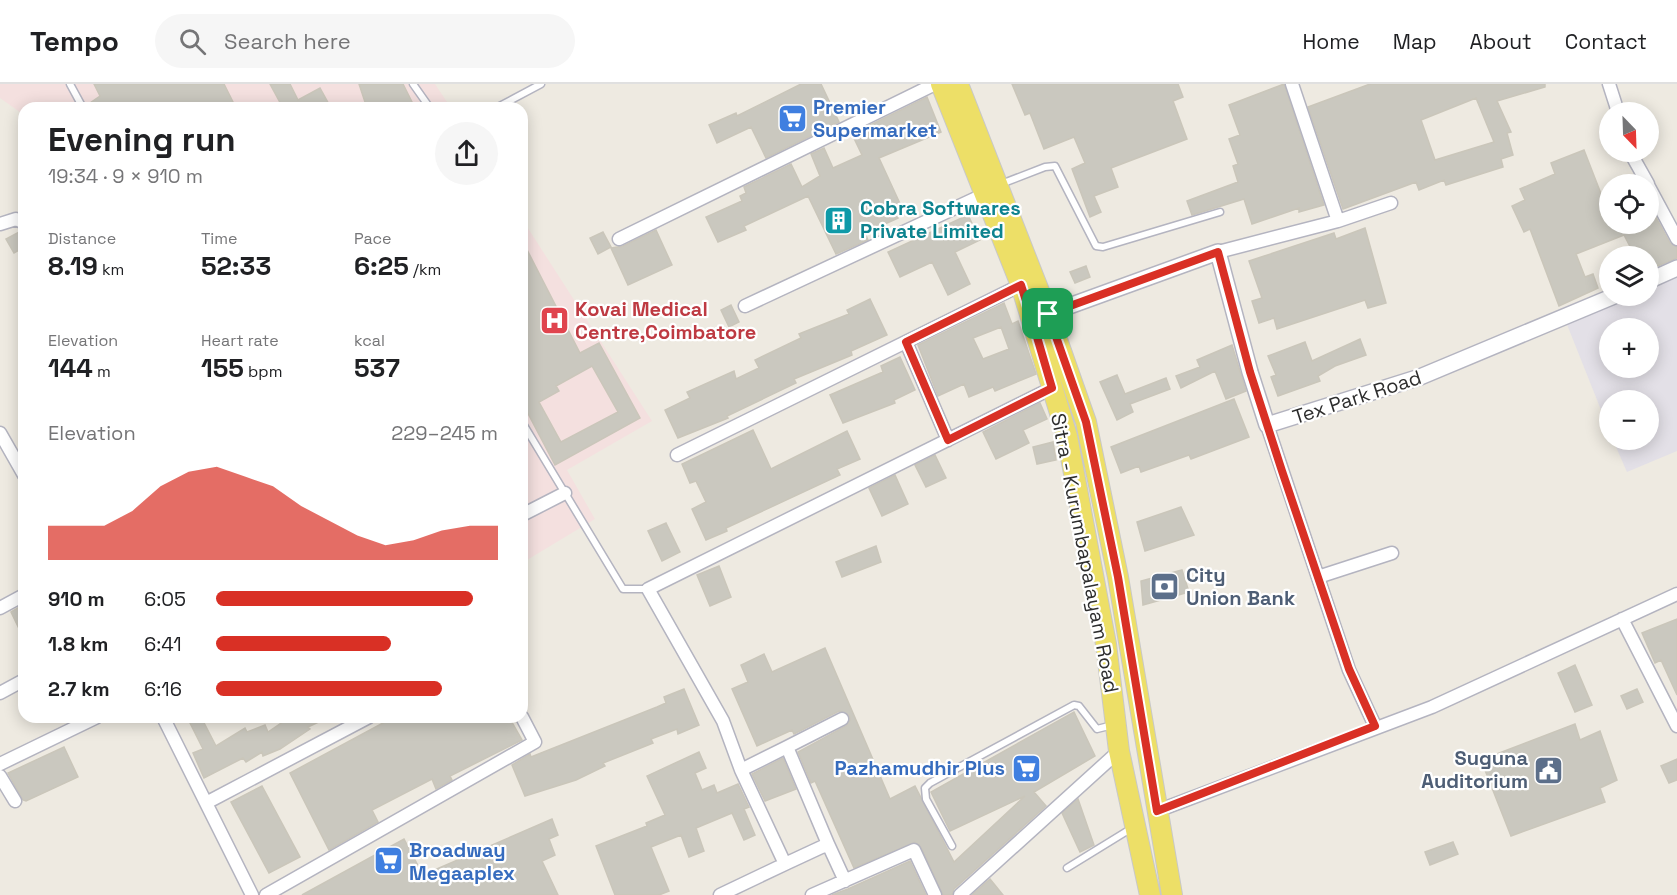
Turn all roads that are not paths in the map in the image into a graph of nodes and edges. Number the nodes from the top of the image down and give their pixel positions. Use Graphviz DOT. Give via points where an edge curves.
graph roads {
  1 [pos="70,84"];
  2 [pos="413,84"];
  3 [pos="541,84"];
  4 [pos="936,84"];
  5 [pos="941,84"];
  6 [pos="958,84"];
  7 [pos="1292,84"];
  8 [pos="1609,84"];
  9 [pos="80,102"];
  10 [pos="426,102"];
  11 [pos="507,102"];
  12 [pos="1615,102"];
  13 [pos="991,190"];
  14 [pos="1391,203"];
  15 [pos="1659,205"];
  16 [pos="1220,212"];
  17 [pos="18,220"];
  18 [pos="1338,221"];
  19 [pos="0,224"];
  20 [pos="1677,238"];
  21 [pos="619,239"];
  22 [pos="1218,252"];
  23 [pos="1677,268"];
  24 [pos="1659,276"];
  25 [pos="1021,285"];
  26 [pos="1599,302"];
  27 [pos="745,306"];
  28 [pos="1040,317"];
  29 [pos="906,342"];
  30 [pos="1052,388"];
  31 [pos="1267,425"];
  32 [pos="528,432"];
  33 [pos="0,433"];
  34 [pos="948,440"];
  35 [pos="677,455"];
  36 [pos="18,464"];
  37 [pos="565,493"];
  38 [pos="528,512"];
  39 [pos="1392,553"];
  40 [pos="1318,577"];
  41 [pos="648,590"];
  42 [pos="1677,594"];
  43 [pos="18,598"];
  44 [pos="0,608"];
  45 [pos="1622,619"];
  46 [pos="18,683"];
  47 [pos="0,693"];
  48 [pos="842,719"];
  49 [pos="85,723"];
  50 [pos="166,723"];
  51 [pos="358,723"];
  52 [pos="525,723"];
  53 [pos="1116,724"];
  54 [pos="1375,726"];
  55 [pos="1677,726"];
  56 [pos="787,747"];
  57 [pos="1119,751"];
  58 [pos="0,764"];
  59 [pos="741,770"];
  60 [pos="0,776"];
  61 [pos="15,801"];
  62 [pos="206,803"];
  63 [pos="1157,811"];
  64 [pos="1135,826"];
  65 [pos="828,844"];
  66 [pos="952,846"];
  67 [pos="785,864"];
  68 [pos="1067,868"];
  69 [pos="845,880"];
  70 [pos="252,895"];
  71 [pos="267,895"];
  72 [pos="720,895"];
  73 [pos="812,895"];
  74 [pos="935,895"];
  75 [pos="960,895"];
  76 [pos="1150,895"];
  77 [pos="1172,895"];
  1 -- 9 [label="lane"];
  2 -- 10 [label="lane"];
  3 -- 11 [label="lane"];
  4 -- 21 [label="street"];
  5 -- 13 [label="main road, Sitra - Kurumbapalayam Road"];
  6 -- 13 [label="main road, Sitra - Kurumbapalayam Road"];
  7 -- 18 [label="street"];
  8 -- 12 [label="street"];
  13 -- 16 [label="lane" via="1055,166 1096,246 1103,247"];
  13 -- 25 [label="main road, Sitra - Kurumbapalayam Road"];
  13 -- 27 [label="street"];
  13 -- 28 [label="main road, Sitra - Kurumbapalayam Road"];
  14 -- 18 [label="street"];
  15 -- 20 [label="street"];
  17 -- 19 [label="street"];
  18 -- 22 [label="street"];
  22 -- 28 [label="street"];
  22 -- 31 [label="street, Tex Park Road"];
  23 -- 24 [label="street"];
  25 -- 28 [label="main road, Sitra - Kurumbapalayam Road"];
  25 -- 29 [label="street"];
  26 -- 31 [label="street, Tex Park Road" via="1420,377"];
  28 -- 30 [label="main road, Sitra - Kurumbapalayam Road"];
  28 -- 63 [label="main road" via="1086,422 1118,577"];
  29 -- 34 [label="street"];
  29 -- 35 [label="street"];
  30 -- 34 [label="street"];
  30 -- 53 [label="main road, Sitra - Kurumbapalayam Road" via="1067,436 1106,644"];
  31 -- 40 [label="street"];
  32 -- 37 [label="lane"];
  33 -- 36 [label="street"];
  34 -- 41 [label="street"];
  37 -- 38 [label="street"];
  37 -- 41 [label="lane" via="623,589"];
  39 -- 40 [label="street"];
  40 -- 54 [label="street" via="1349,669"];
  41 -- 59 [label="street" via="723,721"];
  42 -- 45 [label="street"];
  43 -- 44 [label="street"];
  45 -- 54 [label="street" via="1432,706"];
  45 -- 55 [label="street"];
  46 -- 47 [label="street"];
  48 -- 56 [label="street"];
  49 -- 58 [label="street"];
  50 -- 62 [label="street"];
  51 -- 62 [label="street"];
  52 -- 71 [label="street" via="535,742"];
  53 -- 57 [label="main road, Sitra - Kurumbapalayam Road"];
  53 -- 66 [label="lane" via="1097,729 1074,705 930,783 925,788 926,800"];
  54 -- 63 [label="street"];
  56 -- 59 [label="street"];
  56 -- 65 [label="street"];
  57 -- 64 [label="main road, Sitra - Kurumbapalayam Road"];
  57 -- 75 [label="street"];
  59 -- 67 [label="street"];
  60 -- 61 [label="street"];
  62 -- 70 [label="street"];
  63 -- 77 [label="main road"];
  64 -- 68 [label="lane"];
  64 -- 76 [label="main road, Sitra - Kurumbapalayam Road"];
  65 -- 67 [label="street"];
  65 -- 69 [label="street"];
  67 -- 72 [label="street"];
  69 -- 73 [label="street"];
  69 -- 74 [label="street" via="914,850"];
}
